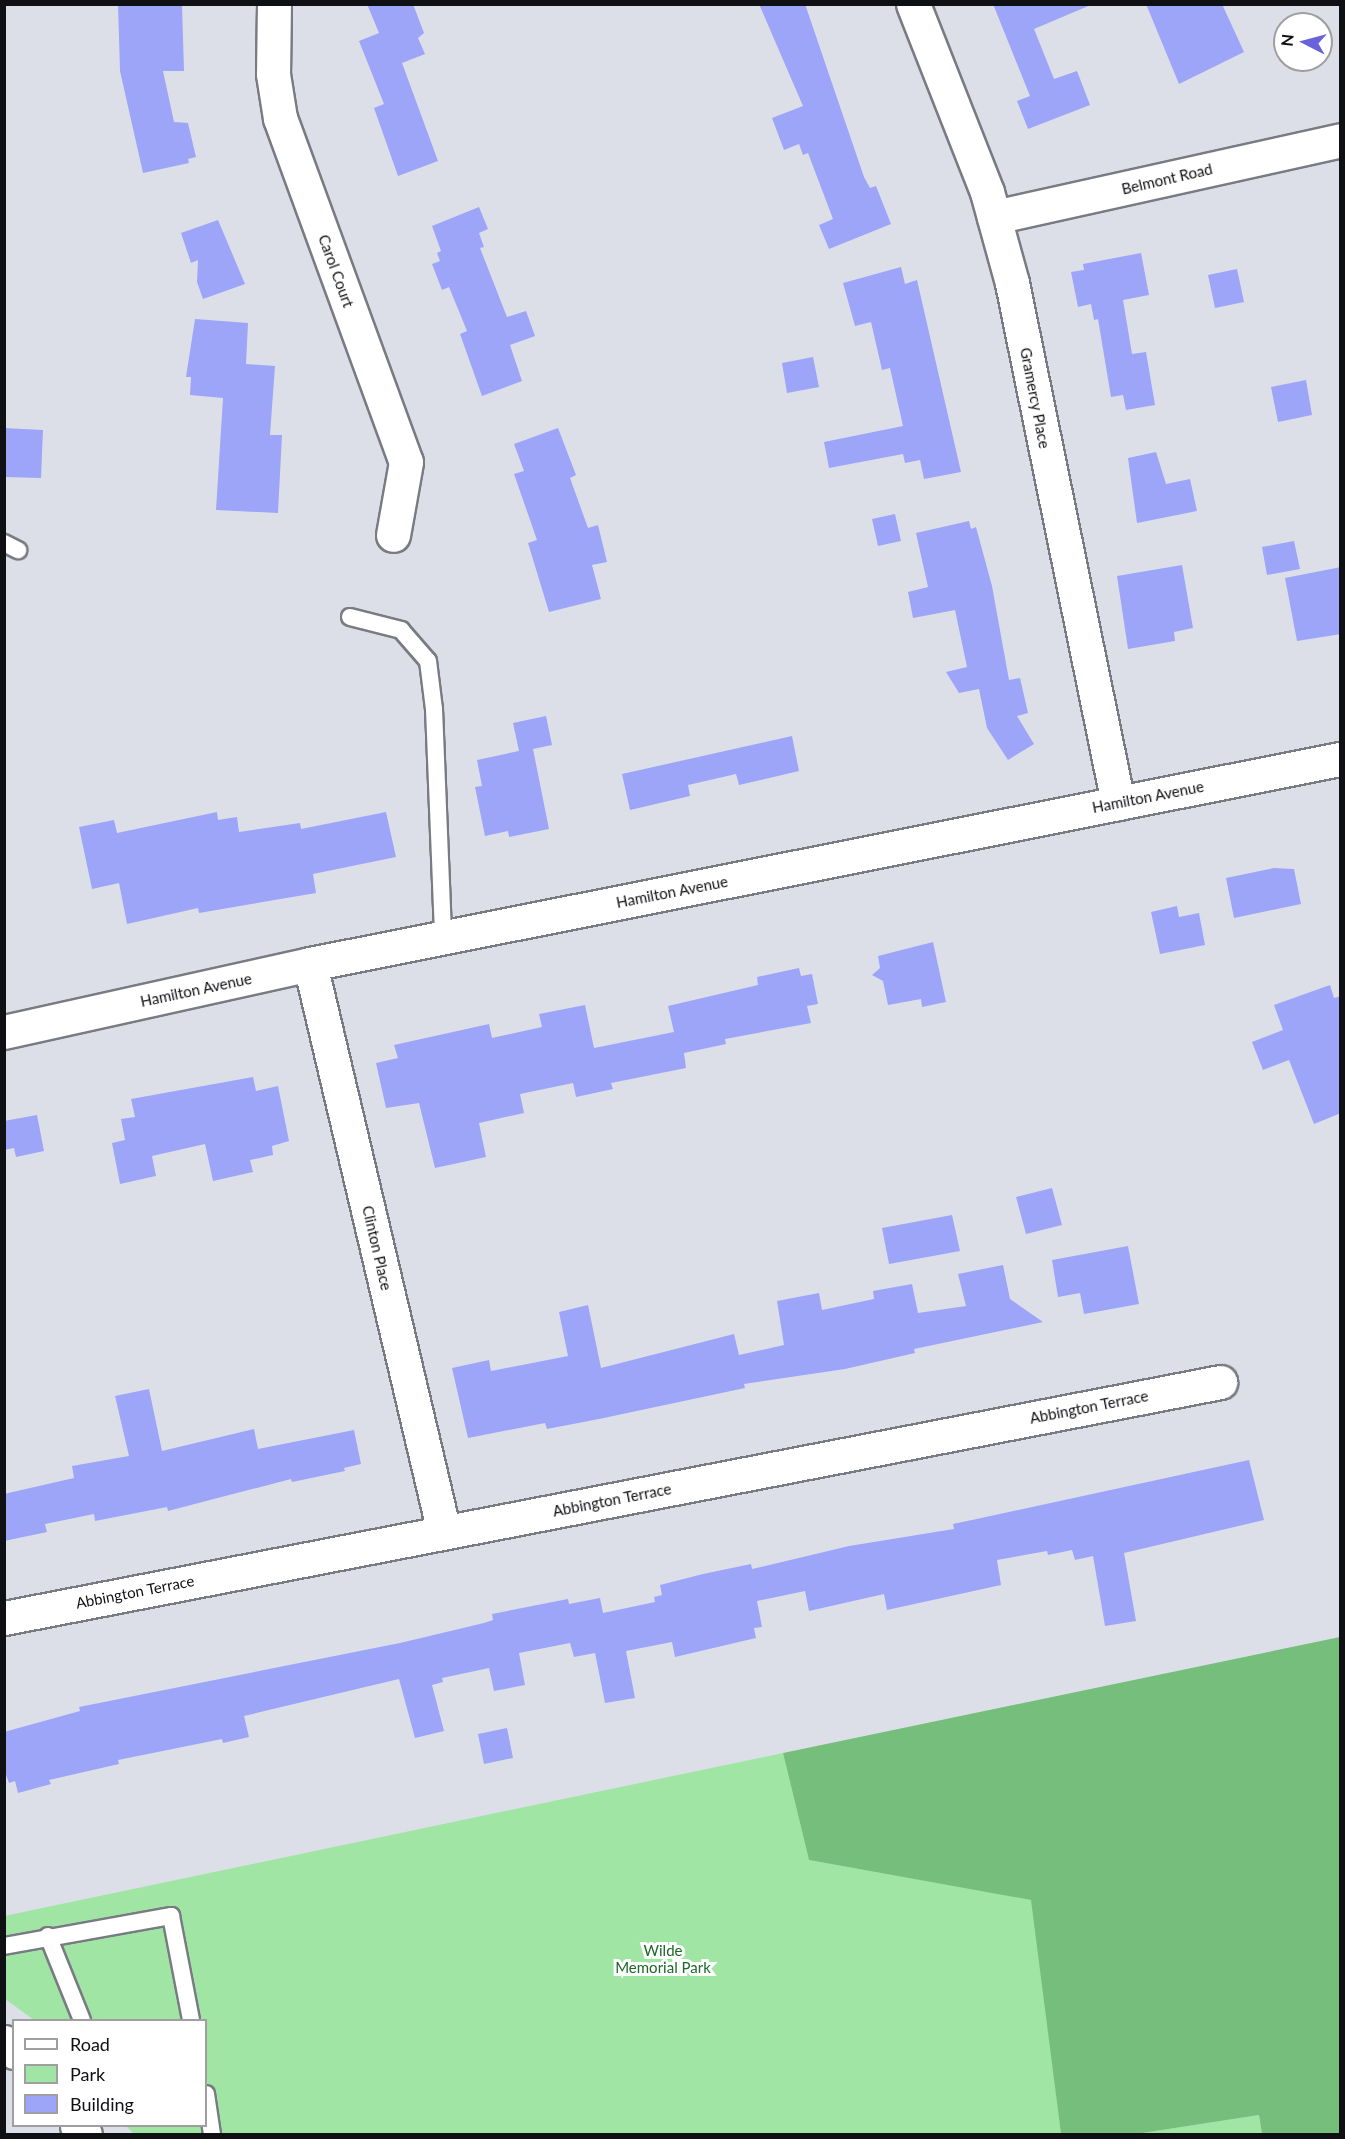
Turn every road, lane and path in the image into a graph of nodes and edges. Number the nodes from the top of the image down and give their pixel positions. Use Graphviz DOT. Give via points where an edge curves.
graph roads {
  1 [pos="274,4"];
  2 [pos="913,4"];
  3 [pos="1341,140"];
  4 [pos="994,217"];
  5 [pos="393,535"];
  6 [pos="350,616"];
  7 [pos="1337,768"];
  8 [pos="1118,803"];
  9 [pos="443,938"];
  10 [pos="310,964"];
  11 [pos="4,1032"];
  12 [pos="1220,1382"];
  13 [pos="444,1532"];
  14 [pos="4,1618"];
  15 [pos="48,1936"];
  16 [pos="4,1946"];
  17 [pos="82,2019"];
  18 [pos="191,2019"];
  19 [pos="207,2104"];
  20 [pos="209,2123"];
  1 -- 5 [label="street, Carol Court" via="273,74 280,118 406,462"];
  2 -- 4 [label="street, Gramercy Place"];
  3 -- 4 [label="street, Belmont Road"];
  4 -- 8 [label="street, Gramercy Place" via="1012,283"];
  6 -- 9 [label="lane" via="400,630 428,661 434,709"];
  7 -- 8 [label="street, Hamilton Avenue"];
  8 -- 9 [label="street, Hamilton Avenue"];
  9 -- 10 [label="street, Hamilton Avenue"];
  10 -- 11 [label="street, Hamilton Avenue"];
  10 -- 13 [label="street, Clinton Place"];
  12 -- 13 [label="street, Abbington Terrace"];
  13 -- 14 [label="street, Abbington Terrace"];
  15 -- 16 [label="lane"];
  15 -- 17 [label="lane"];
  15 -- 18 [label="lane" via="171,1917"];
  19 -- 20 [label="lane"];
}
